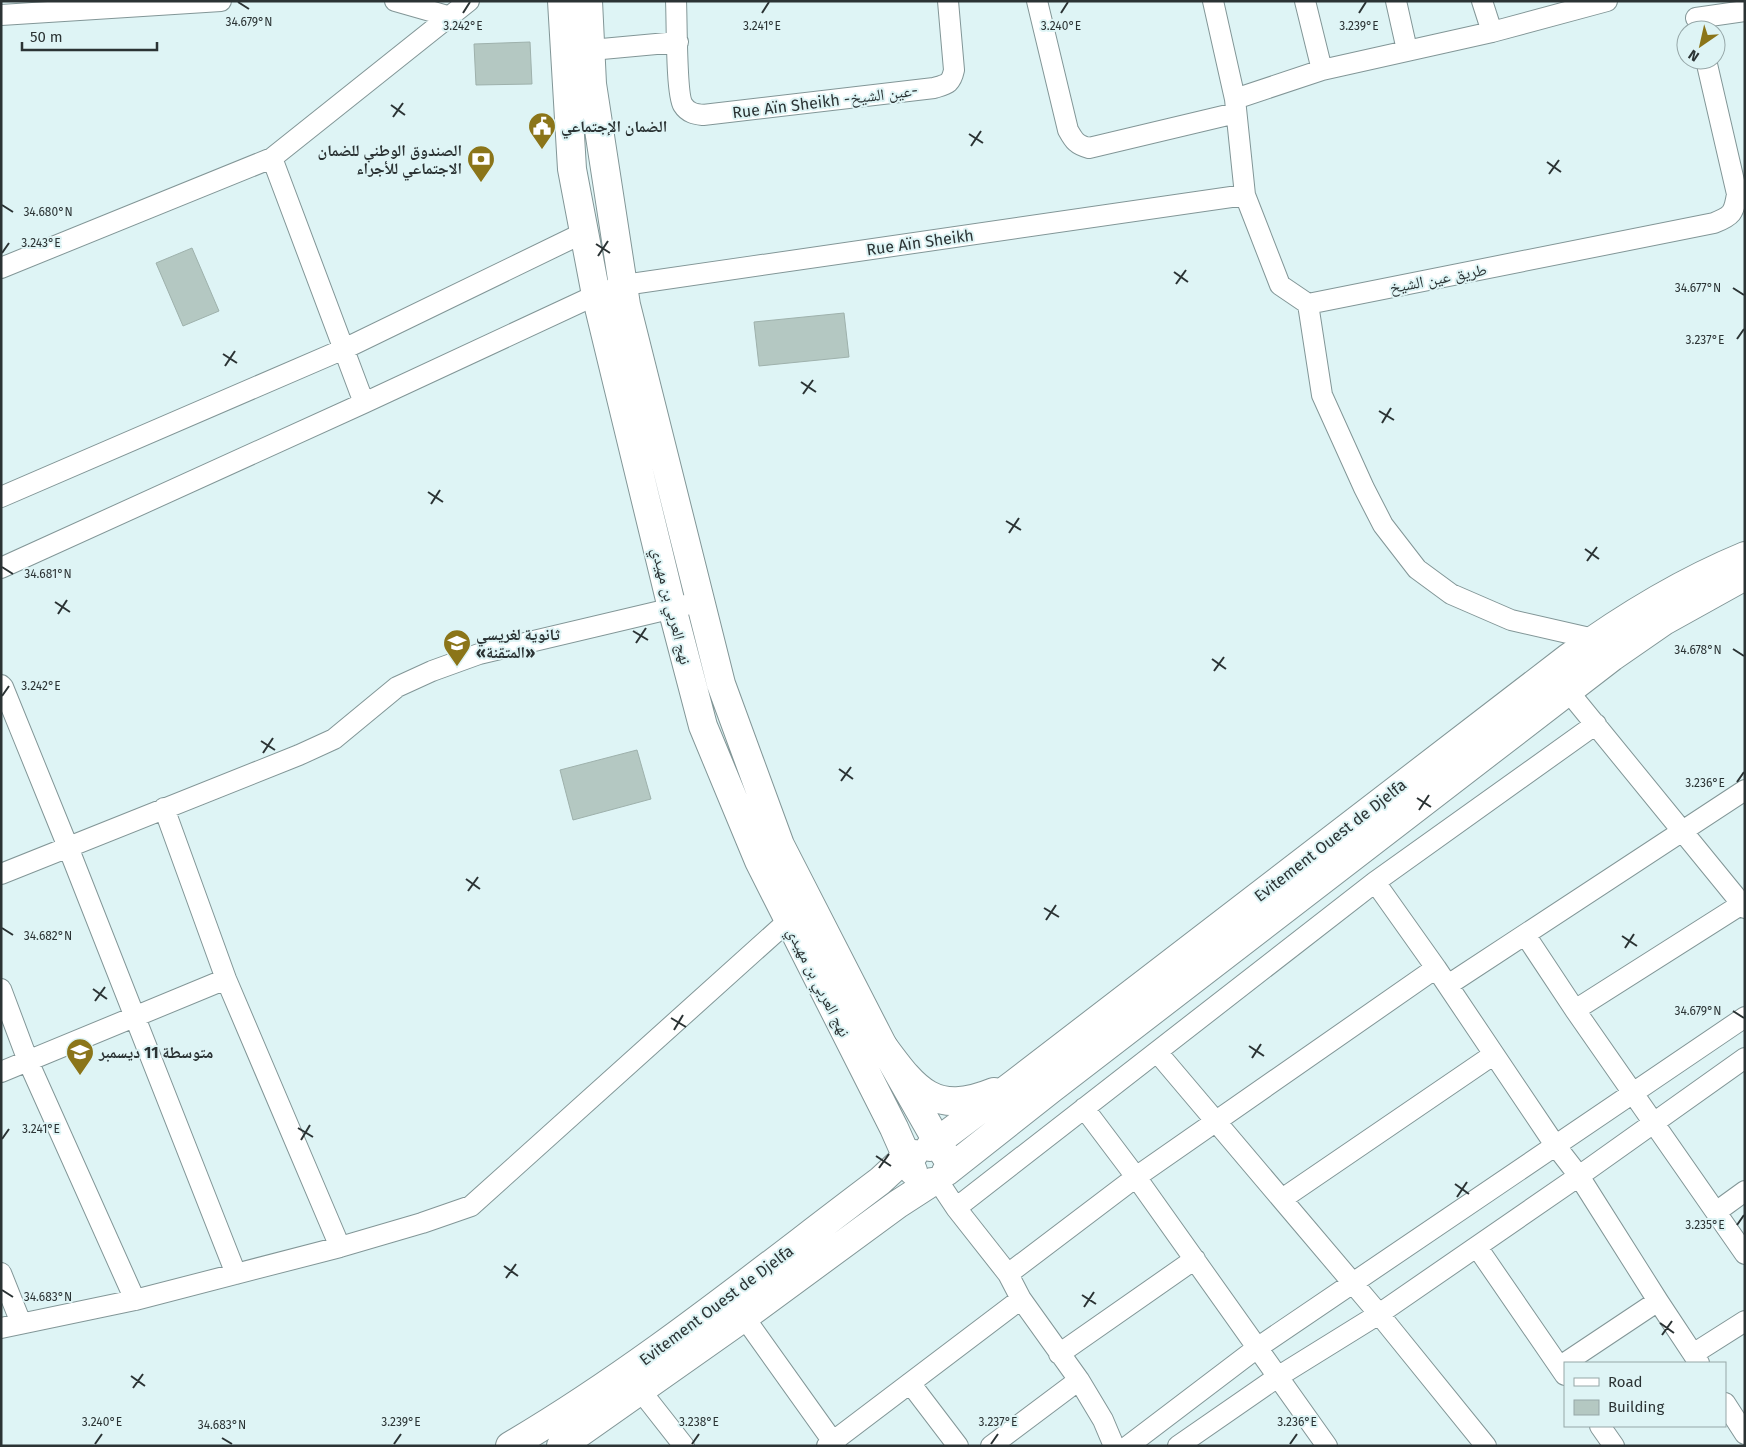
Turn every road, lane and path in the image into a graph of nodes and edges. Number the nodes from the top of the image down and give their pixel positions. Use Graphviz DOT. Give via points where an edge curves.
graph roads {
  1 [pos="221,1"];
  2 [pos="395,1"];
  3 [pos="469,1"];
  4 [pos="562,1"];
  5 [pos="588,1"];
  6 [pos="676,1"];
  7 [pos="948,1"];
  8 [pos="1037,1"];
  9 [pos="1213,1"];
  10 [pos="1305,1"];
  11 [pos="1396,1"];
  12 [pos="1482,1"];
  13 [pos="1606,1"];
  14 [pos="1745,11"];
  15 [pos="1,15"];
  16 [pos="1696,16"];
  17 [pos="451,17"];
  18 [pos="1492,32"];
  19 [pos="678,42"];
  20 [pos="591,50"];
  21 [pos="1406,50"];
  22 [pos="1322,70"];
  23 [pos="1708,70"];
  24 [pos="1235,106"];
  25 [pos="272,158"];
  26 [pos="1245,195"];
  27 [pos="585,232"];
  28 [pos="1,268"];
  29 [pos="624,285"];
  30 [pos="596,295"];
  31 [pos="1308,304"];
  32 [pos="344,349"];
  33 [pos="364,403"];
  34 [pos="1,497"];
  35 [pos="1745,556"];
  36 [pos="690,561"];
  37 [pos="662,566"];
  38 [pos="1,568"];
  39 [pos="1745,576"];
  40 [pos="700,602"];
  41 [pos="672,608"];
  42 [pos="1603,648"];
  43 [pos="1,685"];
  44 [pos="1568,691"];
  45 [pos="1596,724"];
  46 [pos="1745,790"];
  47 [pos="164,808"];
  48 [pos="1683,832"];
  49 [pos="68,847"];
  50 [pos="1,874"];
  51 [pos="1375,882"];
  52 [pos="810,902"];
  53 [pos="1744,905"];
  54 [pos="788,920"];
  55 [pos="1526,936"];
  56 [pos="1436,968"];
  57 [pos="226,979"];
  58 [pos="1448,985"];
  59 [pos="1,989"];
  60 [pos="1575,1010"];
  61 [pos="135,1017"];
  62 [pos="1745,1017"];
  63 [pos="883,1046"];
  64 [pos="1156,1052"];
  65 [pos="1493,1055"];
  66 [pos="1745,1058"];
  67 [pos="28,1061"];
  68 [pos="1,1072"];
  69 [pos="1014,1084"];
  70 [pos="1633,1093"];
  71 [pos="1084,1108"];
  72 [pos="1216,1122"];
  73 [pos="1653,1122"];
  74 [pos="1555,1145"];
  75 [pos="929,1162"];
  76 [pos="1136,1176"];
  77 [pos="1579,1176"];
  78 [pos="1745,1192"];
  79 [pos="1282,1199"];
  80 [pos="956,1208"];
  81 [pos="1716,1212"];
  82 [pos="340,1247"];
  83 [pos="1477,1247"];
  84 [pos="1745,1254"];
  85 [pos="1195,1259"];
  86 [pos="1,1274"];
  87 [pos="236,1274"];
  88 [pos="1008,1274"];
  89 [pos="1352,1283"];
  90 [pos="1021,1299"];
  91 [pos="135,1300"];
  92 [pos="1658,1301"];
  93 [pos="1379,1314"];
  94 [pos="744,1317"];
  95 [pos="1745,1321"];
  96 [pos="21,1323"];
  97 [pos="1,1328"];
  98 [pos="1257,1348"];
  99 [pos="1059,1354"];
  100 [pos="1696,1359"];
  101 [pos="1572,1362"];
  102 [pos="1564,1368"];
  103 [pos="1279,1376"];
  104 [pos="1079,1380"];
  105 [pos="910,1383"];
  106 [pos="640,1390"];
  107 [pos="1726,1405"];
  108 [pos="1103,1420"];
  109 [pos="1601,1427"];
  110 [pos="1745,1434"];
  111 [pos="832,1444"];
  112 [pos="1133,1444"];
  113 [pos="510,1446"];
  114 [pos="561,1446"];
  115 [pos="684,1446"];
  116 [pos="958,1446"];
  117 [pos="991,1446"];
  118 [pos="1114,1446"];
  119 [pos="1178,1446"];
  120 [pos="1327,1446"];
  121 [pos="1486,1446"];
  122 [pos="1614,1446"];
  1 -- 15 [label="street"];
  2 -- 17 [label="street"];
  3 -- 17 [label="street"];
  4 -- 27 [label="main road, نهج العربي بن مهيدي" via="572,169"];
  5 -- 20 [label="main road, نهج العربي بن مهيدي"];
  6 -- 19 [label="street, Rue Aïn Sheikh -عين الشيخ-"];
  7 -- 19 [label="street, Rue Aïn Sheikh -عين الشيخ-" via="953,78 947,84 934,88 694,114 682,105"];
  8 -- 24 [label="street" via="1068,130 1074,142 1089,148"];
  9 -- 24 [label="street"];
  10 -- 22 [label="street"];
  11 -- 21 [label="street"];
  12 -- 18 [label="street"];
  13 -- 18 [label="street"];
  14 -- 16 [label="street"];
  17 -- 25 [label="street"];
  18 -- 21 [label="street"];
  19 -- 20 [label="street"];
  20 -- 29 [label="main road, نهج العربي بن مهيدي" via="595,104"];
  21 -- 22 [label="street"];
  22 -- 24 [label="street"];
  23 -- 31 [label="street, طريق عين الشيخ" via="1737,194 1734,210 1726,218"];
  24 -- 26 [label="street"];
  25 -- 28 [label="street"];
  25 -- 32 [label="street"];
  26 -- 29 [label="street, Rue Aïn Sheikh"];
  26 -- 31 [label="street" via="1280,285"];
  27 -- 30 [label="main road, نهج العربي بن مهيدي"];
  27 -- 32 [label="street"];
  29 -- 30 [label="street, Rue Aïn Sheikh"];
  29 -- 36 [label="main road, نهج العربي بن مهيدي" via="626,305"];
  30 -- 33 [label="street, Rue Aïn Sheikh"];
  30 -- 37 [label="main road, نهج العربي بن مهيدي"];
  31 -- 42 [label="street" via="1322,395 1383,525 1417,569 1451,594 1511,620"];
  32 -- 33 [label="street"];
  32 -- 34 [label="street"];
  33 -- 38 [label="street, Rue Aïn Sheikh"];
  35 -- 42 [label="main road, Evitement Ouest de Djelfa" via="1651,604"];
  36 -- 37 [label="main road"];
  36 -- 40 [label="main road, نهج العربي بن مهيدي"];
  37 -- 41 [label="main road, نهج العربي بن مهيدي"];
  39 -- 42 [label="main road, Evitement Ouest de Djelfa" via="1664,621"];
  40 -- 41 [label="street"];
  40 -- 52 [label="main road, نهج العربي بن مهيدي" via="721,684 741,741 780,845"];
  41 -- 47 [label="street" via="479,654 432,671 397,687 334,738"];
  41 -- 54 [label="main road, نهج العربي بن مهيدي" via="703,726 759,862"];
  42 -- 44 [label="main road, Evitement Ouest de Djelfa"];
  42 -- 69 [label="main road, Evitement Ouest de Djelfa"];
  43 -- 49 [label="street"];
  44 -- 45 [label="street"];
  44 -- 75 [label="main road, Evitement Ouest de Djelfa" via="1059,1083"];
  45 -- 48 [label="street"];
  45 -- 51 [label="street"];
  46 -- 48 [label="street"];
  47 -- 49 [label="street"];
  47 -- 57 [label="street"];
  48 -- 53 [label="street"];
  48 -- 55 [label="street"];
  49 -- 50 [label="street"];
  49 -- 61 [label="street"];
  51 -- 56 [label="street"];
  51 -- 64 [label="street"];
  52 -- 54 [label="street"];
  52 -- 63 [label="main road, نهج العربي بن مهيدي"];
  53 -- 60 [label="street"];
  54 -- 75 [label="main road, نهج العربي بن مهيدي" via="894,1128"];
  54 -- 82 [label="street" via="471,1206 422,1224"];
  55 -- 58 [label="street"];
  55 -- 60 [label="street"];
  56 -- 58 [label="street"];
  56 -- 72 [label="street"];
  57 -- 61 [label="street"];
  57 -- 82 [label="street"];
  58 -- 65 [label="street"];
  59 -- 67 [label="street"];
  60 -- 70 [label="street"];
  61 -- 67 [label="street"];
  61 -- 87 [label="street"];
  62 -- 70 [label="street"];
  63 -- 69 [label="main road" via="906,1077 933,1098 963,1102"];
  63 -- 75 [label="main road, نهج العربي بن مهيدي"];
  64 -- 71 [label="street"];
  64 -- 72 [label="street"];
  65 -- 74 [label="street"];
  65 -- 79 [label="street"];
  66 -- 73 [label="street"];
  67 -- 68 [label="street"];
  67 -- 91 [label="street"];
  69 -- 75 [label="main road, Evitement Ouest de Djelfa"];
  70 -- 73 [label="street"];
  70 -- 74 [label="street"];
  71 -- 76 [label="street"];
  71 -- 80 [label="street"];
  72 -- 76 [label="street"];
  72 -- 79 [label="street"];
  73 -- 77 [label="street"];
  73 -- 81 [label="street"];
  74 -- 77 [label="street"];
  74 -- 89 [label="street"];
  75 -- 80 [label="street"];
  75 -- 94 [label="main road, Evitement Ouest de Djelfa" via="898,1204"];
  75 -- 113 [label="main road, Evitement Ouest de Djelfa" via="880,1182 622,1375"];
  76 -- 85 [label="street"];
  76 -- 88 [label="street"];
  77 -- 83 [label="street"];
  77 -- 92 [label="street"];
  78 -- 81 [label="street"];
  79 -- 89 [label="street"];
  80 -- 88 [label="street"];
  81 -- 84 [label="street"];
  82 -- 87 [label="street"];
  83 -- 93 [label="street"];
  83 -- 102 [label="street"];
  85 -- 98 [label="street"];
  85 -- 99 [label="street"];
  86 -- 96 [label="street"];
  87 -- 91 [label="street"];
  88 -- 90 [label="street"];
  89 -- 93 [label="street"];
  89 -- 98 [label="street"];
  90 -- 99 [label="street"];
  90 -- 105 [label="street"];
  91 -- 96 [label="street"];
  92 -- 100 [label="street"];
  92 -- 101 [label="street"];
  93 -- 103 [label="street"];
  93 -- 121 [label="street"];
  94 -- 106 [label="main road, Evitement Ouest de Djelfa"];
  94 -- 111 [label="street"];
  95 -- 100 [label="street"];
  96 -- 97 [label="street"];
  98 -- 103 [label="street"];
  98 -- 112 [label="street"];
  99 -- 104 [label="street"];
  103 -- 119 [label="street"];
  103 -- 120 [label="street"];
  104 -- 108 [label="street"];
  104 -- 117 [label="street"];
  105 -- 111 [label="street"];
  105 -- 116 [label="street"];
  106 -- 114 [label="main road, Evitement Ouest de Djelfa"];
  106 -- 115 [label="street"];
  107 -- 110 [label="street"];
  108 -- 112 [label="street"];
  108 -- 118 [label="street"];
  109 -- 122 [label="street"];
}
